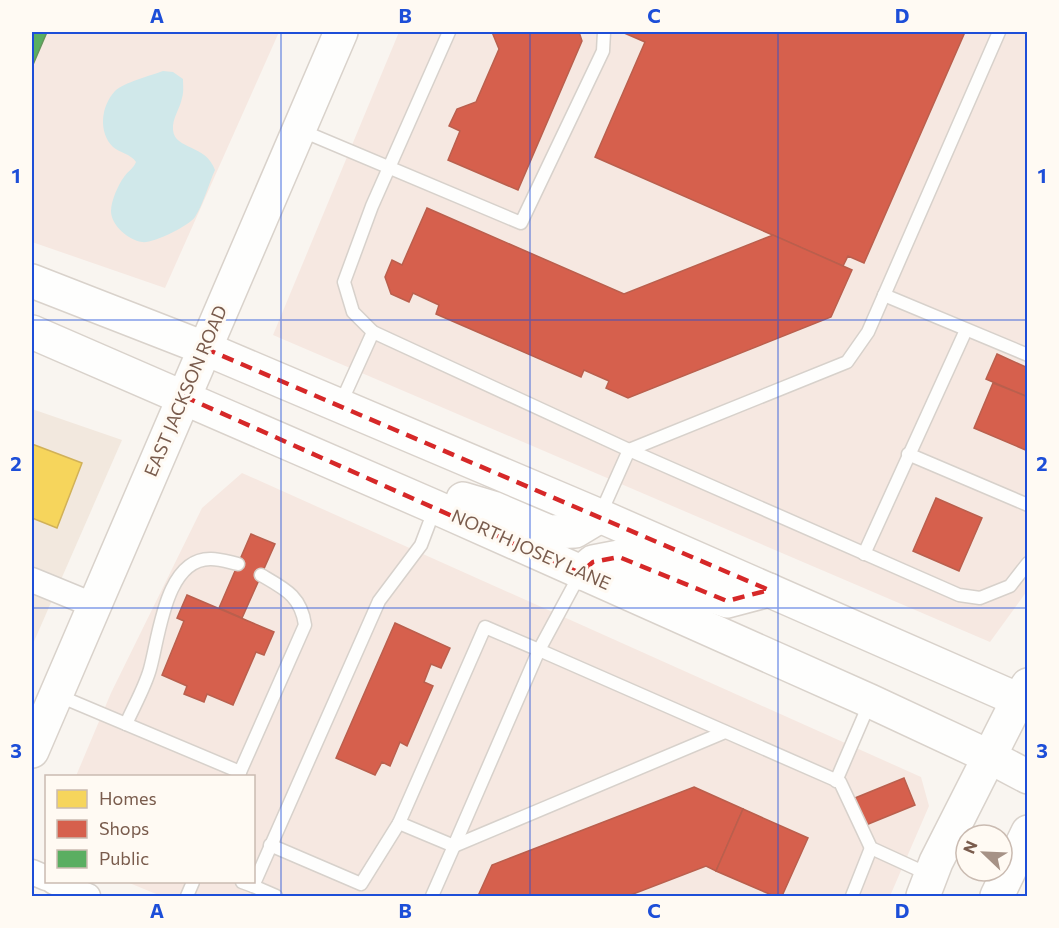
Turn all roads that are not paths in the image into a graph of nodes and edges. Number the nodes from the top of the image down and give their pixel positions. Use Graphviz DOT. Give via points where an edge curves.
graph roads {
  1 [pos="341,32"];
  2 [pos="449,32"];
  3 [pos="604,32"];
  4 [pos="999,32"];
  5 [pos="299,130"];
  6 [pos="388,168"];
  7 [pos="32,281"];
  8 [pos="884,295"];
  9 [pos="966,330"];
  10 [pos="32,332"];
  11 [pos="373,332"];
  12 [pos="204,348"];
  13 [pos="1028,355"];
  14 [pos="183,396"];
  15 [pos="339,406"];
  16 [pos="629,450"];
  17 [pos="908,454"];
  18 [pos="1028,505"];
  19 [pos="435,507"];
  20 [pos="600,516"];
  21 [pos="864,554"];
  22 [pos="1028,563"];
  23 [pos="238,564"];
  24 [pos="580,573"];
  25 [pos="261,575"];
  26 [pos="32,580"];
  27 [pos="768,590"];
  28 [pos="93,605"];
  29 [pos="539,650"];
  30 [pos="56,694"];
  31 [pos="1024,696"];
  32 [pos="870,701"];
  33 [pos="126,724"];
  34 [pos="725,732"];
  35 [pos="32,751"];
  36 [pos="990,757"];
  37 [pos="239,774"];
  38 [pos="1028,777"];
  39 [pos="836,781"];
  40 [pos="399,823"];
  41 [pos="1028,832"];
  42 [pos="270,845"];
  43 [pos="454,846"];
  44 [pos="871,848"];
  45 [pos="255,870"];
  46 [pos="56,883"];
  47 [pos="193,883"];
  48 [pos="247,884"];
  49 [pos="927,886"];
  50 [pos="88,897"];
  51 [pos="187,897"];
  52 [pos="276,897"];
  53 [pos="432,897"];
  54 [pos="852,897"];
  55 [pos="997,897"];
  1 -- 5 [label="main road, EAST JACKSON ROAD"];
  2 -- 6 [label="lane"];
  3 -- 6 [label="lane" via="603,51 520,223"];
  4 -- 8 [label="lane"];
  5 -- 6 [label="lane"];
  5 -- 12 [label="main road, EAST JACKSON ROAD"];
  6 -- 11 [label="lane" via="344,282 353,312"];
  7 -- 12 [label="main road"];
  8 -- 9 [label="lane"];
  8 -- 16 [label="lane" via="868,332 847,362"];
  9 -- 13 [label="lane"];
  9 -- 17 [label="lane"];
  10 -- 14 [label="main road, NORTH JOSEY LANE"];
  11 -- 15 [label="lane"];
  11 -- 16 [label="lane"];
  12 -- 14 [label="main road, EAST JACKSON ROAD"];
  12 -- 15 [label="main road"];
  14 -- 19 [label="main road, NORTH JOSEY LANE"];
  14 -- 28 [label="main road, EAST JACKSON ROAD"];
  15 -- 20 [label="main road"];
  16 -- 20 [label="lane"];
  16 -- 21 [label="lane"];
  17 -- 18 [label="lane"];
  17 -- 21 [label="lane"];
  19 -- 20 [label="main road" via="459,498 549,532 575,531"];
  19 -- 24 [label="main road, NORTH JOSEY LANE"];
  19 -- 42 [label="lane" via="421,545 379,601"];
  20 -- 27 [label="main road"];
  21 -- 22 [label="lane" via="959,595 980,598 1010,586"];
  23 -- 33 [label="lane" via="209,558 196,562 179,578 166,604 150,670"];
  24 -- 27 [label="main road" via="593,562 619,557 727,601"];
  24 -- 29 [label="lane"];
  24 -- 32 [label="main road, NORTH JOSEY LANE"];
  25 -- 37 [label="lane" via="295,598 305,626"];
  26 -- 28 [label="street"];
  27 -- 31 [label="main road"];
  28 -- 30 [label="main road, EAST JACKSON ROAD"];
  29 -- 34 [label="lane"];
  29 -- 40 [label="lane" via="485,627"];
  29 -- 43 [label="lane"];
  30 -- 33 [label="lane"];
  30 -- 35 [label="main road, EAST JACKSON ROAD"];
  31 -- 36 [label="main road"];
  32 -- 36 [label="main road, NORTH JOSEY LANE"];
  32 -- 39 [label="lane"];
  33 -- 37 [label="lane"];
  34 -- 39 [label="lane"];
  34 -- 43 [label="lane"];
  36 -- 38 [label="main road, NORTH JOSEY LANE"];
  36 -- 49 [label="main road"];
  39 -- 44 [label="lane" via="840,782"];
  40 -- 42 [label="lane" via="360,884"];
  40 -- 43 [label="lane"];
  41 -- 55 [label="main road"];
  42 -- 45 [label="lane"];
  43 -- 53 [label="lane"];
  44 -- 49 [label="lane"];
  44 -- 54 [label="lane"];
  46 -- 50 [label="street"];
  47 -- 51 [label="lane"];
  48 -- 52 [label="lane"];
}
